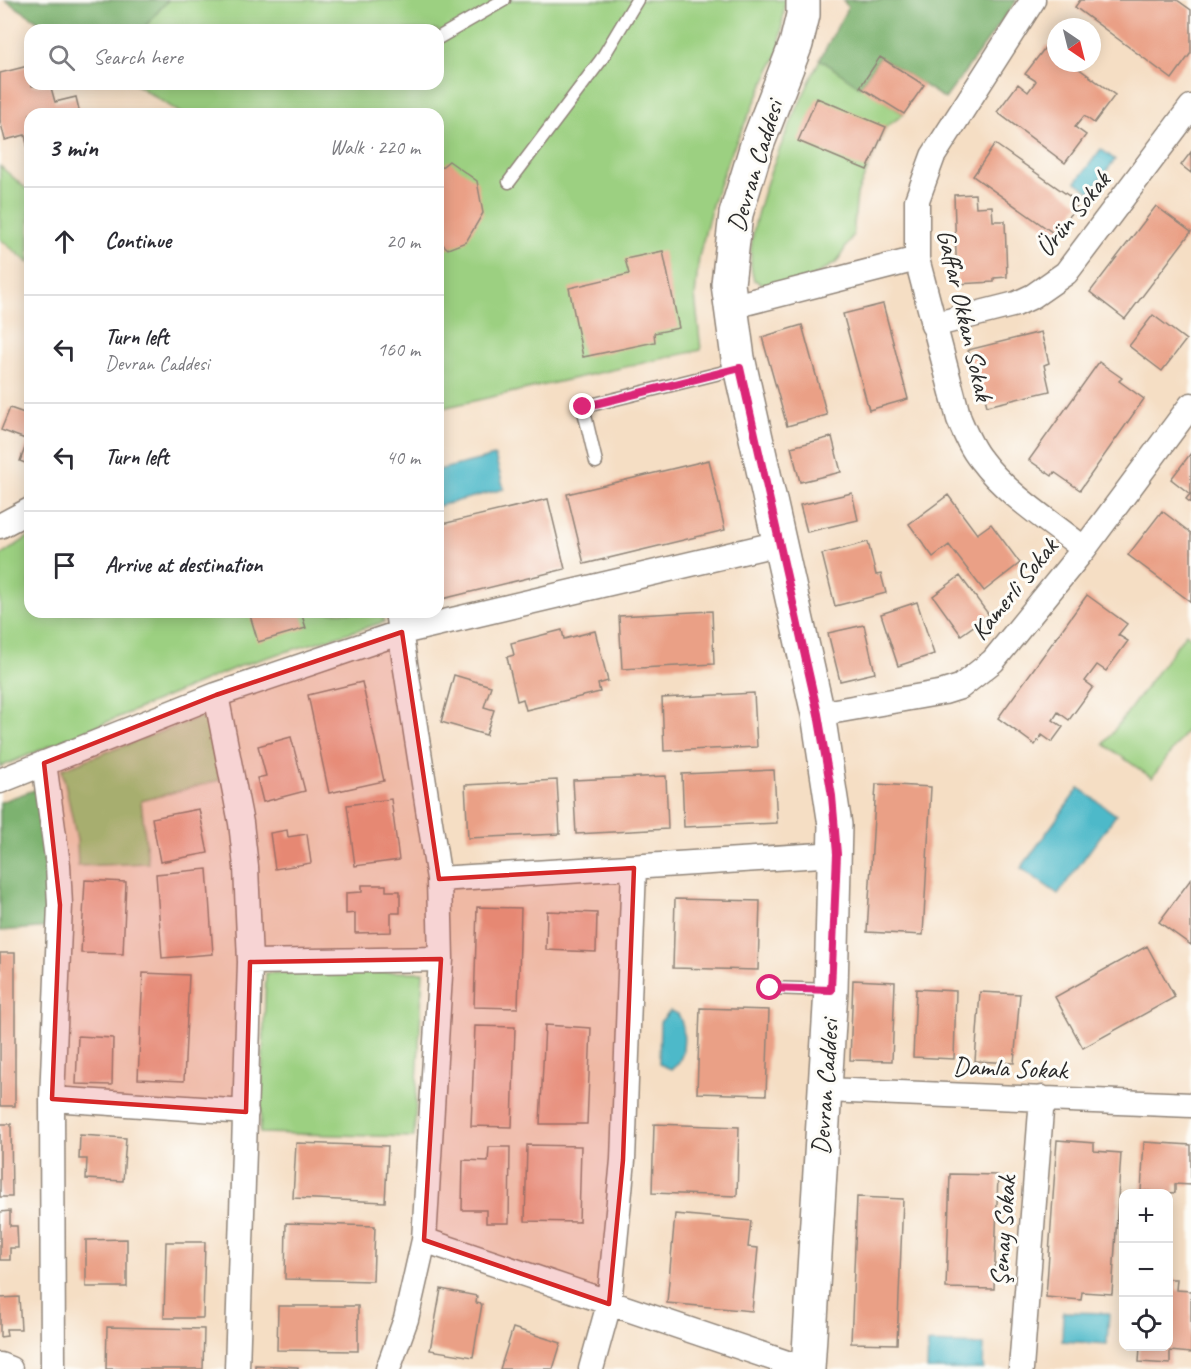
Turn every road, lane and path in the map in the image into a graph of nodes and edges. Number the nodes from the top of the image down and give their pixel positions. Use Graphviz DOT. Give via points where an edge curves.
graph roads {
  1 [pos="504,0"];
  2 [pos="637,0"];
  3 [pos="1033,0"];
  4 [pos="806,5"];
  5 [pos="444,35"];
  6 [pos="1191,107"];
  7 [pos="509,182"];
  8 [pos="918,259"];
  9 [pos="730,306"];
  10 [pos="933,325"];
  11 [pos="740,368"];
  12 [pos="1191,405"];
  13 [pos="596,462"];
  14 [pos="24,513"];
  15 [pos="0,526"];
  16 [pos="780,543"];
  17 [pos="1084,549"];
  18 [pos="444,613"];
  19 [pos="418,618"];
  20 [pos="399,622"];
  21 [pos="216,695"];
  22 [pos="818,714"];
  23 [pos="44,763"];
  24 [pos="0,781"];
  25 [pos="837,854"];
  26 [pos="634,867"];
  27 [pos="439,879"];
  28 [pos="441,959"];
  29 [pos="250,962"];
  30 [pos="770,988"];
  31 [pos="831,990"];
  32 [pos="826,1090"];
  33 [pos="1042,1098"];
  34 [pos="52,1100"];
  35 [pos="1191,1105"];
  36 [pos="246,1112"];
  37 [pos="424,1240"];
  38 [pos="609,1304"];
  39 [pos="0,1365"];
  40 [pos="10,1369"];
  41 [pos="53,1369"];
  42 [pos="237,1369"];
  43 [pos="388,1369"];
  44 [pos="591,1369"];
  45 [pos="806,1369"];
  46 [pos="1021,1369"];
  1 -- 5 [label="lane"];
  2 -- 7 [label="lane" via="601,60"];
  3 -- 8 [label="street, Gaffar Okkan Sokak" via="933,156 917,200"];
  4 -- 9 [label="main road, Devran Caddesi" via="736,214 728,284"];
  6 -- 10 [label="street, Ürün Sokak" via="1066,273 1016,304"];
  8 -- 9 [label="street"];
  8 -- 10 [label="street, Gaffar Okkan Sokak"];
  9 -- 11 [label="main road, Devran Caddesi"];
  10 -- 17 [label="street, Gaffar Okkan Sokak" via="959,419 981,461"];
  11 -- 13 [label="lane" via="583,407"];
  11 -- 16 [label="main road, Devran Caddesi"];
  12 -- 17 [label="street, Kamerli Sokak"];
  14 -- 15 [label="street"];
  16 -- 18 [label="street"];
  16 -- 22 [label="main road, Devran Caddesi"];
  17 -- 22 [label="street, Kamerli Sokak" via="993,661 960,687"];
  19 -- 20 [label="street"];
  20 -- 21 [label="street"];
  20 -- 27 [label="street"];
  21 -- 23 [label="street"];
  21 -- 29 [label="street" via="241,822"];
  22 -- 25 [label="main road, Devran Caddesi"];
  23 -- 24 [label="street"];
  23 -- 34 [label="street" via="60,905"];
  25 -- 26 [label="street"];
  25 -- 31 [label="main road, Devran Caddesi"];
  26 -- 27 [label="street"];
  26 -- 38 [label="street" via="623,1160"];
  27 -- 28 [label="street"];
  28 -- 29 [label="street"];
  28 -- 37 [label="street"];
  29 -- 36 [label="street"];
  30 -- 31 [label="lane"];
  31 -- 32 [label="main road, Devran Caddesi"];
  32 -- 33 [label="street, Damla Sokak"];
  32 -- 45 [label="main road, Devran Caddesi"];
  33 -- 35 [label="street, Damla Sokak"];
  33 -- 46 [label="street, Şenay Sokak"];
  34 -- 36 [label="street"];
  34 -- 41 [label="street"];
  36 -- 42 [label="street"];
  37 -- 38 [label="street"];
  37 -- 43 [label="street"];
  38 -- 44 [label="street"];
  38 -- 45 [label="street"];
  39 -- 40 [label="street"];
}
